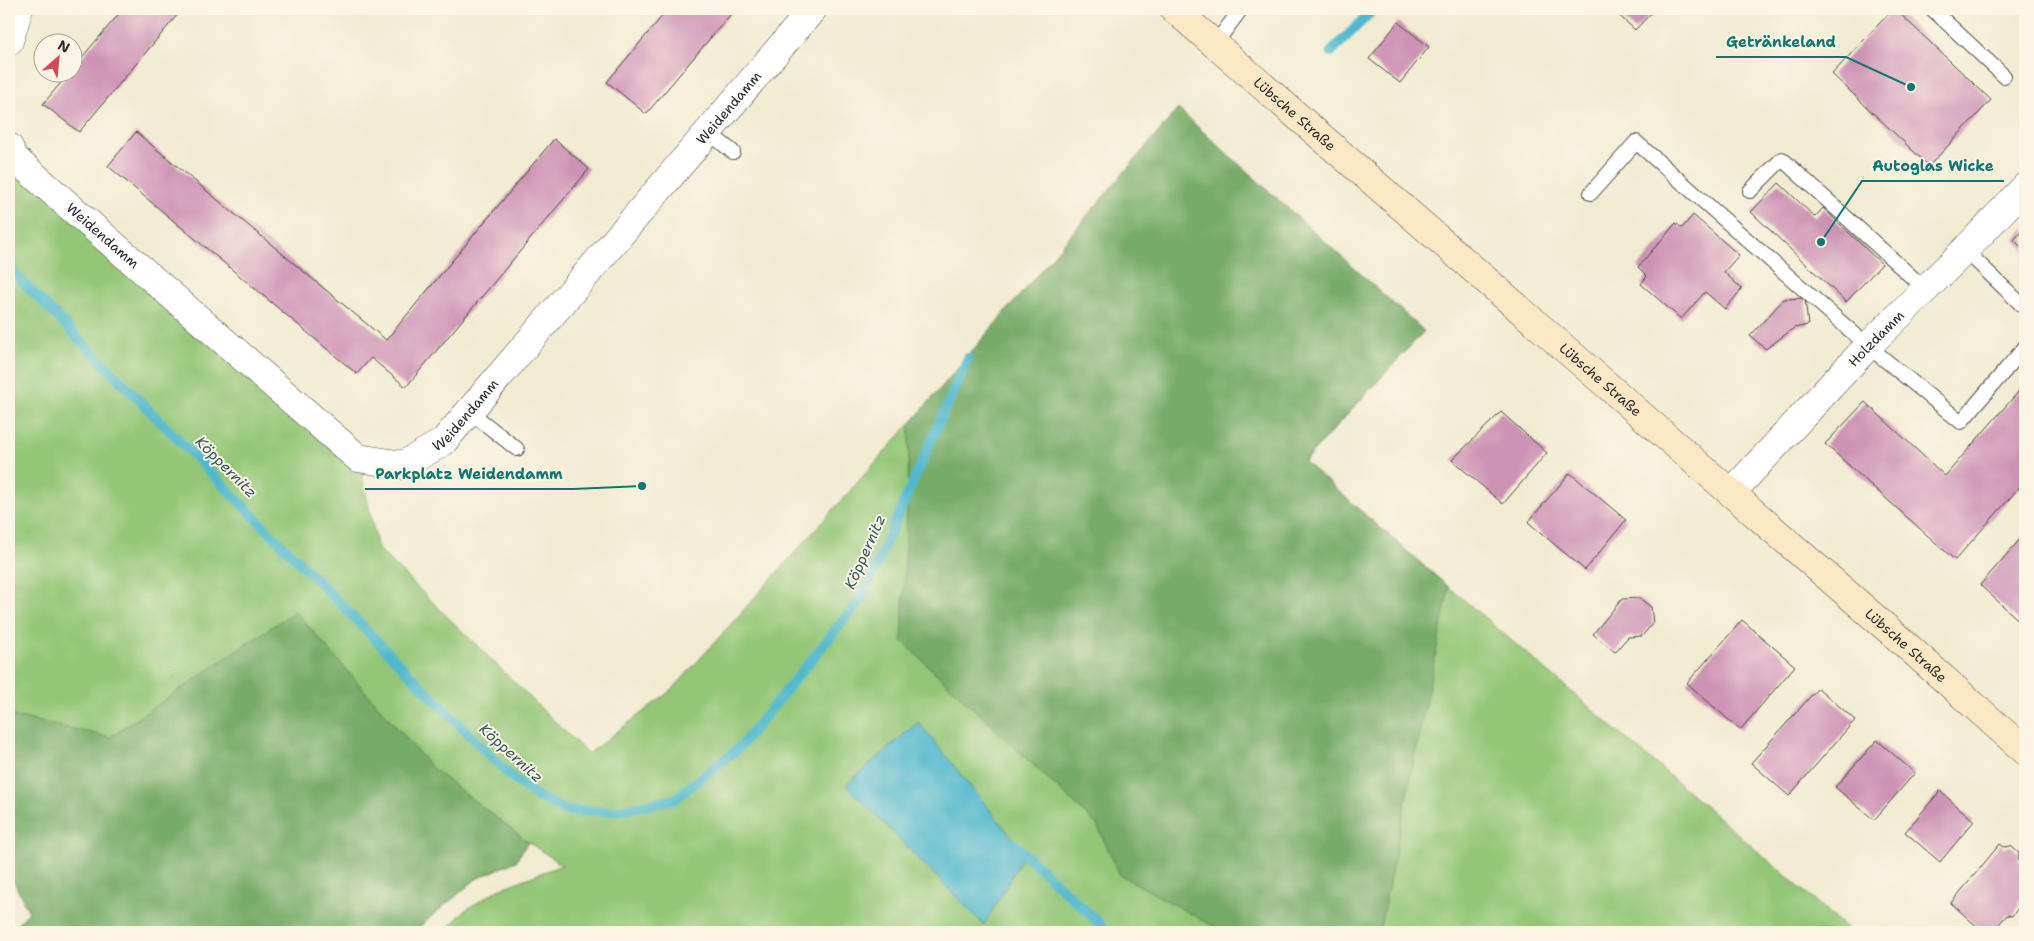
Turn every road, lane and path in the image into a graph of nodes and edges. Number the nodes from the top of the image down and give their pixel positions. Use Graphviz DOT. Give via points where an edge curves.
graph roads {
  1 [pos="19,9"];
  2 [pos="813,9"];
  3 [pos="1174,9"];
  4 [pos="1241,9"];
  5 [pos="1932,9"];
  6 [pos="9,41"];
  7 [pos="1215,44"];
  8 [pos="2004,76"];
  9 [pos="708,132"];
  10 [pos="9,148"];
  11 [pos="733,152"];
  12 [pos="2025,187"];
  13 [pos="1750,191"];
  14 [pos="1590,193"];
  15 [pos="1965,250"];
  16 [pos="1925,289"];
  17 [pos="2025,308"];
  18 [pos="1868,346"];
  19 [pos="2025,347"];
  20 [pos="468,411"];
  21 [pos="517,449"];
  22 [pos="1731,493"];
  23 [pos="2025,751"];
  1 -- 6 [label="street"];
  2 -- 9 [label="street, Weidendamm"];
  3 -- 7 [label="street, Lübsche Straße"];
  4 -- 7 [label="lane"];
  5 -- 8 [label="lane"];
  7 -- 22 [label="street, Lübsche Straße"];
  9 -- 11 [label="lane"];
  9 -- 20 [label="street, Weidendamm"];
  10 -- 20 [label="street, Weidendamm" via="14,158 358,458 403,465 443,442"];
  12 -- 15 [label="street, Holzdamm"];
  13 -- 16 [label="lane" via="1782,159"];
  14 -- 18 [label="lane" via="1636,142"];
  15 -- 16 [label="street, Holzdamm"];
  15 -- 17 [label="lane"];
  16 -- 18 [label="street, Holzdamm"];
  18 -- 19 [label="lane" via="1961,422"];
  18 -- 22 [label="street, Holzdamm"];
  20 -- 21 [label="lane"];
  22 -- 23 [label="street, Lübsche Straße"];
}
